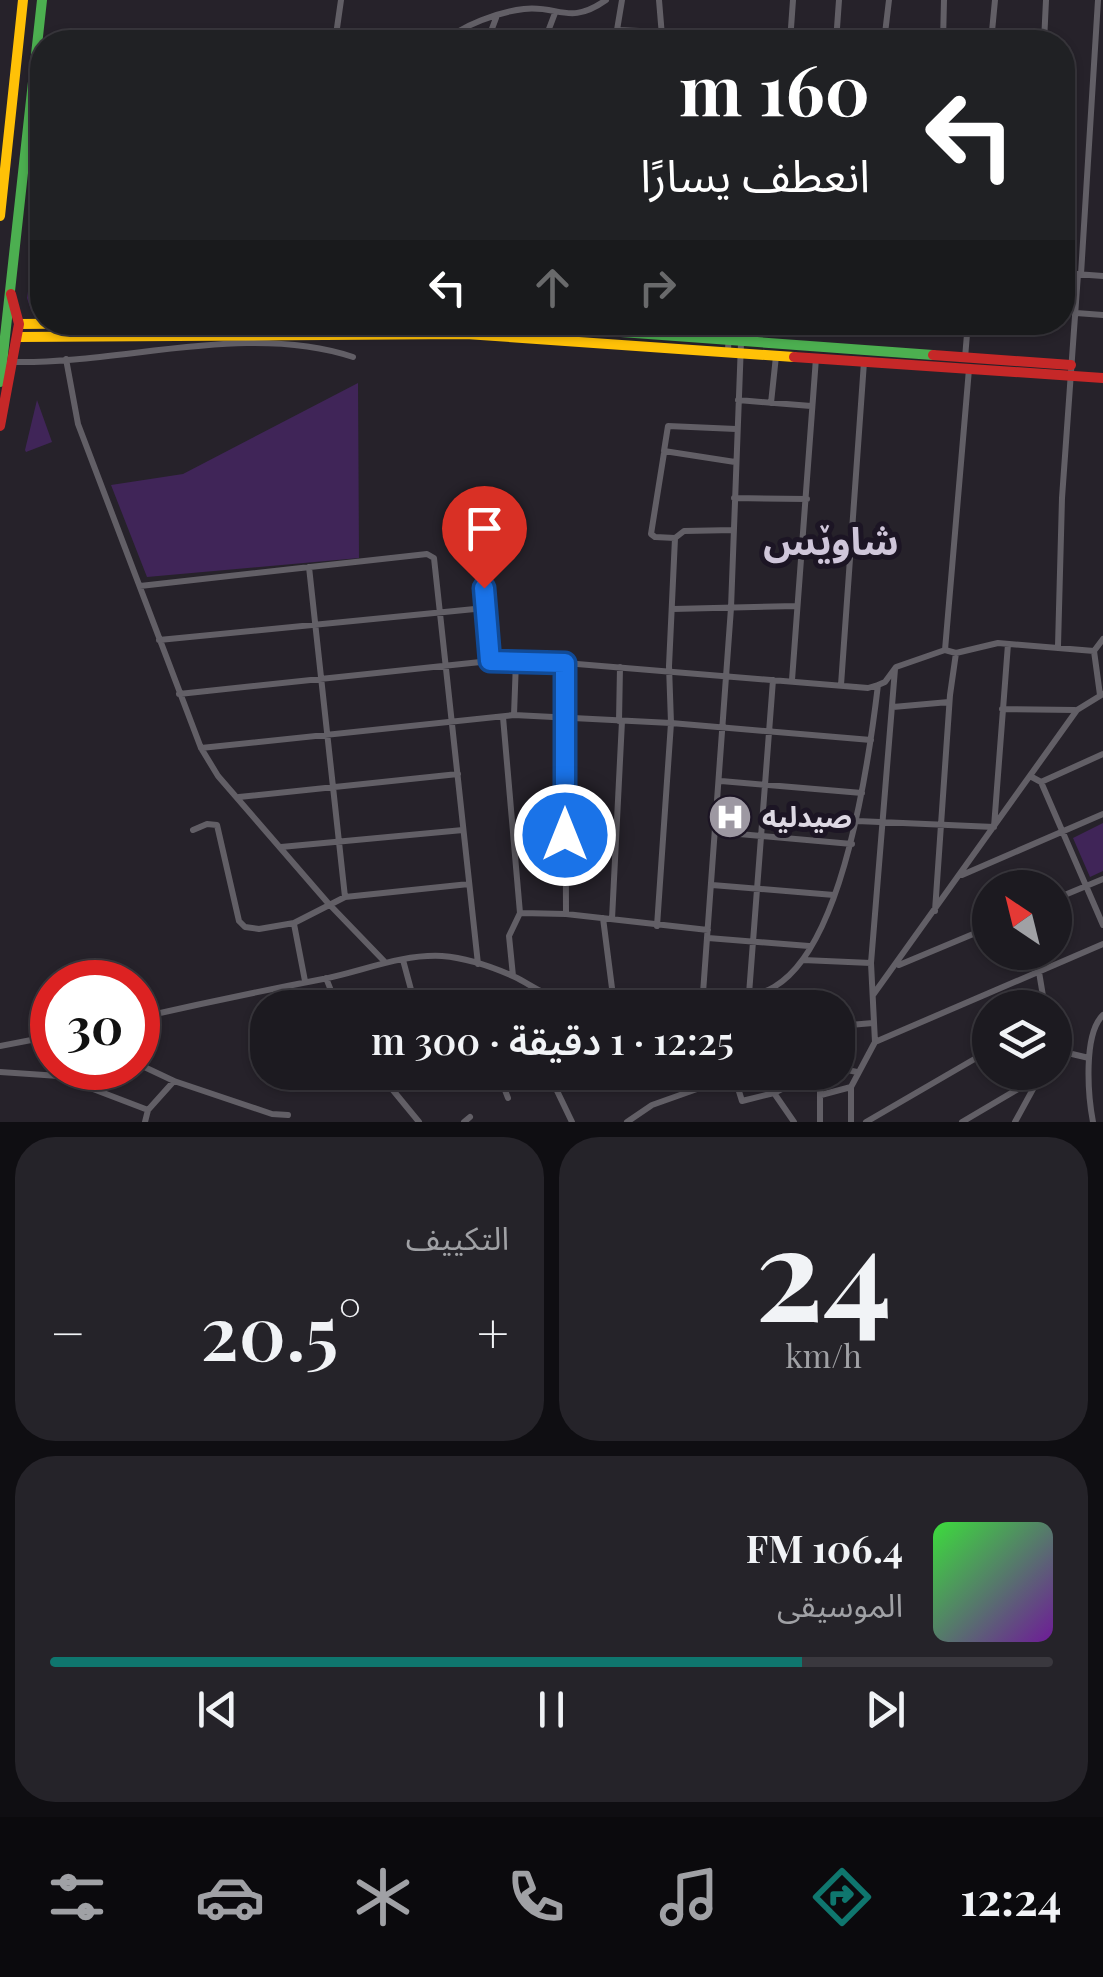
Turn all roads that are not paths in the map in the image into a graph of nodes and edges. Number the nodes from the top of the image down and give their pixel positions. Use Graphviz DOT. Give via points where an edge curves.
graph roads {
  1 [pos="23,0"];
  2 [pos="42,0"];
  3 [pos="340,0"];
  4 [pos="606,0"];
  5 [pos="622,0"];
  6 [pos="659,0"];
  7 [pos="793,0"];
  8 [pos="838,0"];
  9 [pos="888,0"];
  10 [pos="944,0"];
  11 [pos="994,0"];
  12 [pos="1046,0"];
  13 [pos="1098,0"];
  14 [pos="554,13"];
  15 [pos="496,16"];
  16 [pos="39,30"];
  17 [pos="336,30"];
  18 [pos="463,30"];
  19 [pos="491,30"];
  20 [pos="548,30"];
  21 [pos="617,30"];
  22 [pos="661,30"];
  23 [pos="791,30"];
  24 [pos="837,30"];
  25 [pos="885,30"];
  26 [pos="943,30"];
  27 [pos="993,30"];
  28 [pos="1045,30"];
  29 [pos="30,110"];
  30 [pos="0,216"];
  31 [pos="1075,274"];
  32 [pos="1080,274"];
  33 [pos="1103,276"];
  34 [pos="10,292"];
  35 [pos="1076,313"];
  36 [pos="1103,316"];
  37 [pos="19,324"];
  38 [pos="30,324"];
  39 [pos="1075,324"];
  40 [pos="107,335"];
  41 [pos="507,335"];
  42 [pos="661,335"];
  43 [pos="732,335"];
  44 [pos="968,335"];
  45 [pos="1074,335"];
  46 [pos="18,337"];
  47 [pos="670,337"];
  48 [pos="735,348"];
  49 [pos="776,356"];
  50 [pos="353,357"];
  51 [pos="816,358"];
  52 [pos="66,360"];
  53 [pos="14,362"];
  54 [pos="864,362"];
  55 [pos="967,363"];
  56 [pos="1071,370"];
  57 [pos="1103,378"];
  58 [pos="0,382"];
  59 [pos="738,400"];
  60 [pos="771,403"];
  61 [pos="811,406"];
  62 [pos="0,426"];
  63 [pos="736,429"];
  64 [pos="664,453"];
  65 [pos="735,462"];
  66 [pos="734,498"];
  67 [pos="807,499"];
  68 [pos="734,530"];
  69 [pos="675,538"];
  70 [pos="309,567"];
  71 [pos="482,568"];
  72 [pos="140,586"];
  73 [pos="798,606"];
  74 [pos="485,608"];
  75 [pos="731,608"];
  76 [pos="672,610"];
  77 [pos="440,612"];
  78 [pos="316,625"];
  79 [pos="1103,639"];
  80 [pos="160,640"];
  81 [pos="1008,644"];
  82 [pos="1058,646"];
  83 [pos="945,650"];
  84 [pos="1094,650"];
  85 [pos="956,653"];
  86 [pos="490,661"];
  87 [pos="516,661"];
  88 [pos="565,663"];
  89 [pos="446,666"];
  90 [pos="620,667"];
  91 [pos="896,668"];
  92 [pos="671,671"];
  93 [pos="726,674"];
  94 [pos="321,678"];
  95 [pos="773,680"];
  96 [pos="792,680"];
  97 [pos="841,685"];
  98 [pos="878,685"];
  99 [pos="179,694"];
  100 [pos="1101,694"];
  101 [pos="950,702"];
  102 [pos="893,707"];
  103 [pos="1002,709"];
  104 [pos="1077,710"];
  105 [pos="514,715"];
  106 [pos="565,716"];
  107 [pos="503,717"];
  108 [pos="620,721"];
  109 [pos="452,722"];
  110 [pos="671,723"];
  111 [pos="723,727"];
  112 [pos="767,732"];
  113 [pos="326,734"];
  114 [pos="871,740"];
  115 [pos="201,748"];
  116 [pos="1103,754"];
  117 [pos="458,774"];
  118 [pos="1030,776"];
  119 [pos="721,780"];
  120 [pos="1041,782"];
  121 [pos="764,784"];
  122 [pos="332,788"];
  123 [pos="862,793"];
  124 [pos="238,798"];
  125 [pos="1103,814"];
  126 [pos="857,821"];
  127 [pos="885,824"];
  128 [pos="941,825"];
  129 [pos="994,827"];
  130 [pos="193,830"];
  131 [pos="463,830"];
  132 [pos="718,832"];
  133 [pos="1062,832"];
  134 [pos="760,837"];
  135 [pos="337,842"];
  136 [pos="852,844"];
  137 [pos="280,847"];
  138 [pos="960,876"];
  139 [pos="1103,879"];
  140 [pos="469,884"];
  141 [pos="712,885"];
  142 [pos="1086,886"];
  143 [pos="757,889"];
  144 [pos="1072,892"];
  145 [pos="834,895"];
  146 [pos="345,897"];
  147 [pos="328,903"];
  148 [pos="934,911"];
  149 [pos="520,913"];
  150 [pos="566,914"];
  151 [pos="608,919"];
  152 [pos="294,924"];
  153 [pos="1103,925"];
  154 [pos="657,926"];
  155 [pos="708,934"];
  156 [pos="972,935"];
  157 [pos="751,939"];
  158 [pos="1103,944"];
  159 [pos="809,946"];
  160 [pos="403,960"];
  161 [pos="802,960"];
  162 [pos="384,961"];
  163 [pos="872,963"];
  164 [pos="478,964"];
  165 [pos="895,967"];
  166 [pos="1038,972"];
  167 [pos="513,976"];
  168 [pos="326,978"];
  169 [pos="305,981"];
  170 [pos="773,988"];
  171 [pos="331,990"];
  172 [pos="411,990"];
  173 [pos="539,990"];
  174 [pos="613,990"];
  175 [pos="707,990"];
  176 [pos="749,990"];
  177 [pos="765,990"];
  178 [pos="1042,990"];
  179 [pos="874,995"];
  180 [pos="160,1013"];
  181 [pos="1103,1015"];
  182 [pos="874,1023"];
  183 [pos="855,1025"];
  184 [pos="30,1040"];
  185 [pos="875,1042"];
  186 [pos="0,1046"];
  187 [pos="1072,1054"];
  188 [pos="1089,1058"];
  189 [pos="972,1060"];
  190 [pos="0,1072"];
  191 [pos="856,1072"];
  192 [pos="160,1074"];
  193 [pos="174,1081"];
  194 [pos="392,1090"];
  195 [pos="504,1090"];
  196 [pos="557,1090"];
  197 [pos="695,1090"];
  198 [pos="738,1090"];
  199 [pos="778,1090"];
  200 [pos="820,1090"];
  201 [pos="839,1090"];
  202 [pos="850,1090"];
  203 [pos="1014,1090"];
  204 [pos="1033,1090"];
  205 [pos="774,1092"];
  206 [pos="821,1095"];
  207 [pos="508,1098"];
  208 [pos="148,1110"];
  209 [pos="288,1116"];
  210 [pos="1019,1120"];
  211 [pos="145,1122"];
  212 [pos="418,1122"];
  213 [pos="572,1122"];
  214 [pos="627,1122"];
  215 [pos="794,1122"];
  216 [pos="820,1122"];
  217 [pos="851,1122"];
  218 [pos="866,1122"];
  219 [pos="962,1122"];
  220 [pos="1093,1122"];
  1 -- 30 [label="main road"];
  2 -- 16 [label="main road"];
  3 -- 17 [label="street"];
  4 -- 14 [label="street" via="588,12"];
  5 -- 21 [label="street"];
  6 -- 22 [label="street"];
  7 -- 23 [label="street"];
  8 -- 24 [label="street"];
  9 -- 25 [label="street"];
  10 -- 26 [label="street"];
  11 -- 27 [label="street"];
  12 -- 28 [label="street"];
  13 -- 32 [label="street"];
  14 -- 15 [label="street" via="526,8"];
  14 -- 20 [label="street"];
  15 -- 18 [label="street"];
  15 -- 19 [label="street"];
  29 -- 34 [label="main road"];
  31 -- 32 [label="street"];
  32 -- 33 [label="street"];
  32 -- 35 [label="street"];
  34 -- 37 [label="main road"];
  34 -- 58 [label="main road"];
  35 -- 36 [label="street"];
  35 -- 39 [label="street"];
  37 -- 38 [label="main road"];
  37 -- 46 [label="main road"];
  40 -- 46 [label="main road"];
  41 -- 48 [label="main road"];
  42 -- 47 [label="main road"];
  43 -- 48 [label="street"];
  44 -- 55 [label="street"];
  45 -- 56 [label="street"];
  46 -- 53 [label="main road"];
  47 -- 48 [label="main road"];
  48 -- 49 [label="main road"];
  48 -- 55 [label="main road"];
  48 -- 59 [label="street"];
  49 -- 51 [label="main road"];
  49 -- 60 [label="street"];
  50 -- 52 [label="street" via="292,344 162,348"];
  51 -- 54 [label="main road"];
  51 -- 61 [label="street"];
  52 -- 53 [label="street"];
  52 -- 72 [label="street" via="78,424"];
  53 -- 62 [label="main road"];
  54 -- 55 [label="main road"];
  54 -- 97 [label="street"];
  55 -- 56 [label="main road"];
  55 -- 83 [label="street"];
  56 -- 57 [label="main road"];
  56 -- 82 [label="street"];
  59 -- 60 [label="street"];
  59 -- 63 [label="street"];
  60 -- 61 [label="street"];
  61 -- 67 [label="street"];
  63 -- 64 [label="street" via="668,426"];
  63 -- 65 [label="street"];
  64 -- 65 [label="street"];
  64 -- 69 [label="street" via="651,534"];
  65 -- 66 [label="street"];
  66 -- 67 [label="street"];
  66 -- 68 [label="street"];
  67 -- 73 [label="street"];
  68 -- 69 [label="street" via="684,531"];
  68 -- 75 [label="street"];
  69 -- 76 [label="street"];
  70 -- 72 [label="street"];
  70 -- 77 [label="street" via="427,554 434,558"];
  70 -- 78 [label="street"];
  71 -- 74 [label="street"];
  72 -- 80 [label="street"];
  73 -- 75 [label="street"];
  73 -- 96 [label="street"];
  74 -- 77 [label="street"];
  74 -- 86 [label="street"];
  75 -- 76 [label="street"];
  75 -- 93 [label="street"];
  76 -- 92 [label="street"];
  77 -- 78 [label="street"];
  77 -- 89 [label="street"];
  78 -- 80 [label="street"];
  78 -- 94 [label="street"];
  79 -- 84 [label="street"];
  80 -- 99 [label="street"];
  81 -- 82 [label="street"];
  81 -- 85 [label="street"];
  81 -- 103 [label="street"];
  82 -- 84 [label="street"];
  83 -- 85 [label="street"];
  83 -- 91 [label="street"];
  84 -- 100 [label="street"];
  85 -- 101 [label="street"];
  86 -- 87 [label="street"];
  86 -- 89 [label="street"];
  87 -- 88 [label="street"];
  87 -- 105 [label="street"];
  88 -- 90 [label="street"];
  88 -- 106 [label="street"];
  89 -- 94 [label="street"];
  89 -- 109 [label="street"];
  90 -- 92 [label="street"];
  90 -- 108 [label="street"];
  91 -- 98 [label="street"];
  91 -- 102 [label="street"];
  92 -- 93 [label="street"];
  92 -- 110 [label="street"];
  93 -- 95 [label="street"];
  93 -- 111 [label="street"];
  94 -- 99 [label="street"];
  94 -- 113 [label="street"];
  95 -- 96 [label="street"];
  95 -- 112 [label="street"];
  96 -- 97 [label="street"];
  97 -- 98 [label="street"];
  98 -- 114 [label="street"];
  99 -- 115 [label="street"];
  100 -- 104 [label="street"];
  101 -- 102 [label="street"];
  101 -- 128 [label="street"];
  102 -- 127 [label="street"];
  103 -- 104 [label="street"];
  103 -- 129 [label="street"];
  104 -- 118 [label="street"];
  105 -- 106 [label="street"];
  105 -- 107 [label="street"];
  106 -- 108 [label="street"];
  106 -- 150 [label="street"];
  107 -- 109 [label="street"];
  107 -- 149 [label="street"];
  108 -- 110 [label="street"];
  108 -- 151 [label="street"];
  109 -- 113 [label="street"];
  109 -- 117 [label="street"];
  110 -- 111 [label="street"];
  110 -- 154 [label="street"];
  111 -- 112 [label="street"];
  111 -- 119 [label="street"];
  112 -- 114 [label="street"];
  112 -- 121 [label="street"];
  113 -- 115 [label="street"];
  113 -- 122 [label="street"];
  114 -- 123 [label="street"];
  115 -- 124 [label="street"];
  116 -- 120 [label="street"];
  117 -- 122 [label="street"];
  117 -- 131 [label="street"];
  118 -- 120 [label="street"];
  118 -- 129 [label="street"];
  119 -- 121 [label="street"];
  119 -- 132 [label="street"];
  120 -- 133 [label="street"];
  121 -- 123 [label="street"];
  121 -- 134 [label="street"];
  122 -- 124 [label="street"];
  122 -- 135 [label="street"];
  123 -- 126 [label="street"];
  124 -- 137 [label="street"];
  125 -- 133 [label="street"];
  126 -- 127 [label="street"];
  126 -- 136 [label="street"];
  127 -- 128 [label="street"];
  127 -- 163 [label="street"];
  128 -- 129 [label="street"];
  128 -- 148 [label="street"];
  129 -- 138 [label="street"];
  130 -- 152 [label="street" via="216,825 239,922 259,929"];
  131 -- 135 [label="street"];
  131 -- 140 [label="street"];
  132 -- 134 [label="street"];
  132 -- 141 [label="street"];
  133 -- 138 [label="street"];
  133 -- 142 [label="street"];
  134 -- 136 [label="street"];
  134 -- 143 [label="street"];
  135 -- 137 [label="street"];
  135 -- 146 [label="street"];
  136 -- 145 [label="street"];
  137 -- 147 [label="street"];
  138 -- 148 [label="street"];
  139 -- 142 [label="street"];
  140 -- 146 [label="street"];
  140 -- 164 [label="street"];
  141 -- 143 [label="street"];
  141 -- 155 [label="street"];
  142 -- 144 [label="street"];
  142 -- 153 [label="street"];
  143 -- 145 [label="street"];
  143 -- 157 [label="street"];
  145 -- 159 [label="street"];
  146 -- 147 [label="street"];
  147 -- 152 [label="street"];
  147 -- 162 [label="street"];
  148 -- 165 [label="street"];
  149 -- 150 [label="street"];
  149 -- 167 [label="street" via="509,936"];
  150 -- 151 [label="street"];
  151 -- 154 [label="street"];
  151 -- 174 [label="street"];
  152 -- 169 [label="street"];
  154 -- 155 [label="street"];
  155 -- 157 [label="street"];
  155 -- 175 [label="street"];
  156 -- 165 [label="street"];
  157 -- 159 [label="street"];
  157 -- 176 [label="street"];
  158 -- 166 [label="street"];
  159 -- 161 [label="street"];
  160 -- 162 [label="street"];
  160 -- 164 [label="street" via="438,956"];
  160 -- 172 [label="street"];
  161 -- 163 [label="street"];
  161 -- 170 [label="street"];
  162 -- 168 [label="street"];
  163 -- 179 [label="street"];
  164 -- 167 [label="street"];
  165 -- 179 [label="street"];
  166 -- 178 [label="street"];
  166 -- 185 [label="street"];
  167 -- 173 [label="street"];
  168 -- 169 [label="street"];
  168 -- 171 [label="street"];
  169 -- 180 [label="street"];
  170 -- 177 [label="street"];
  179 -- 182 [label="street"];
  181 -- 188 [label="street"];
  182 -- 183 [label="street"];
  182 -- 185 [label="street"];
  184 -- 186 [label="street"];
  185 -- 191 [label="street"];
  187 -- 188 [label="street"];
  188 -- 220 [label="street"];
  189 -- 218 [label="street"];
  190 -- 208 [label="street" via="59,1076"];
  192 -- 193 [label="street"];
  193 -- 208 [label="street"];
  193 -- 209 [label="street"];
  194 -- 212 [label="street"];
  195 -- 207 [label="street"];
  196 -- 213 [label="street"];
  197 -- 214 [label="street"];
  198 -- 205 [label="street" via="742,1101"];
  199 -- 205 [label="street"];
  200 -- 206 [label="street"];
  201 -- 206 [label="street"];
  202 -- 217 [label="street"];
  203 -- 219 [label="street"];
  204 -- 210 [label="street"];
  205 -- 215 [label="street"];
  206 -- 216 [label="street"];
  208 -- 211 [label="street"];
}
